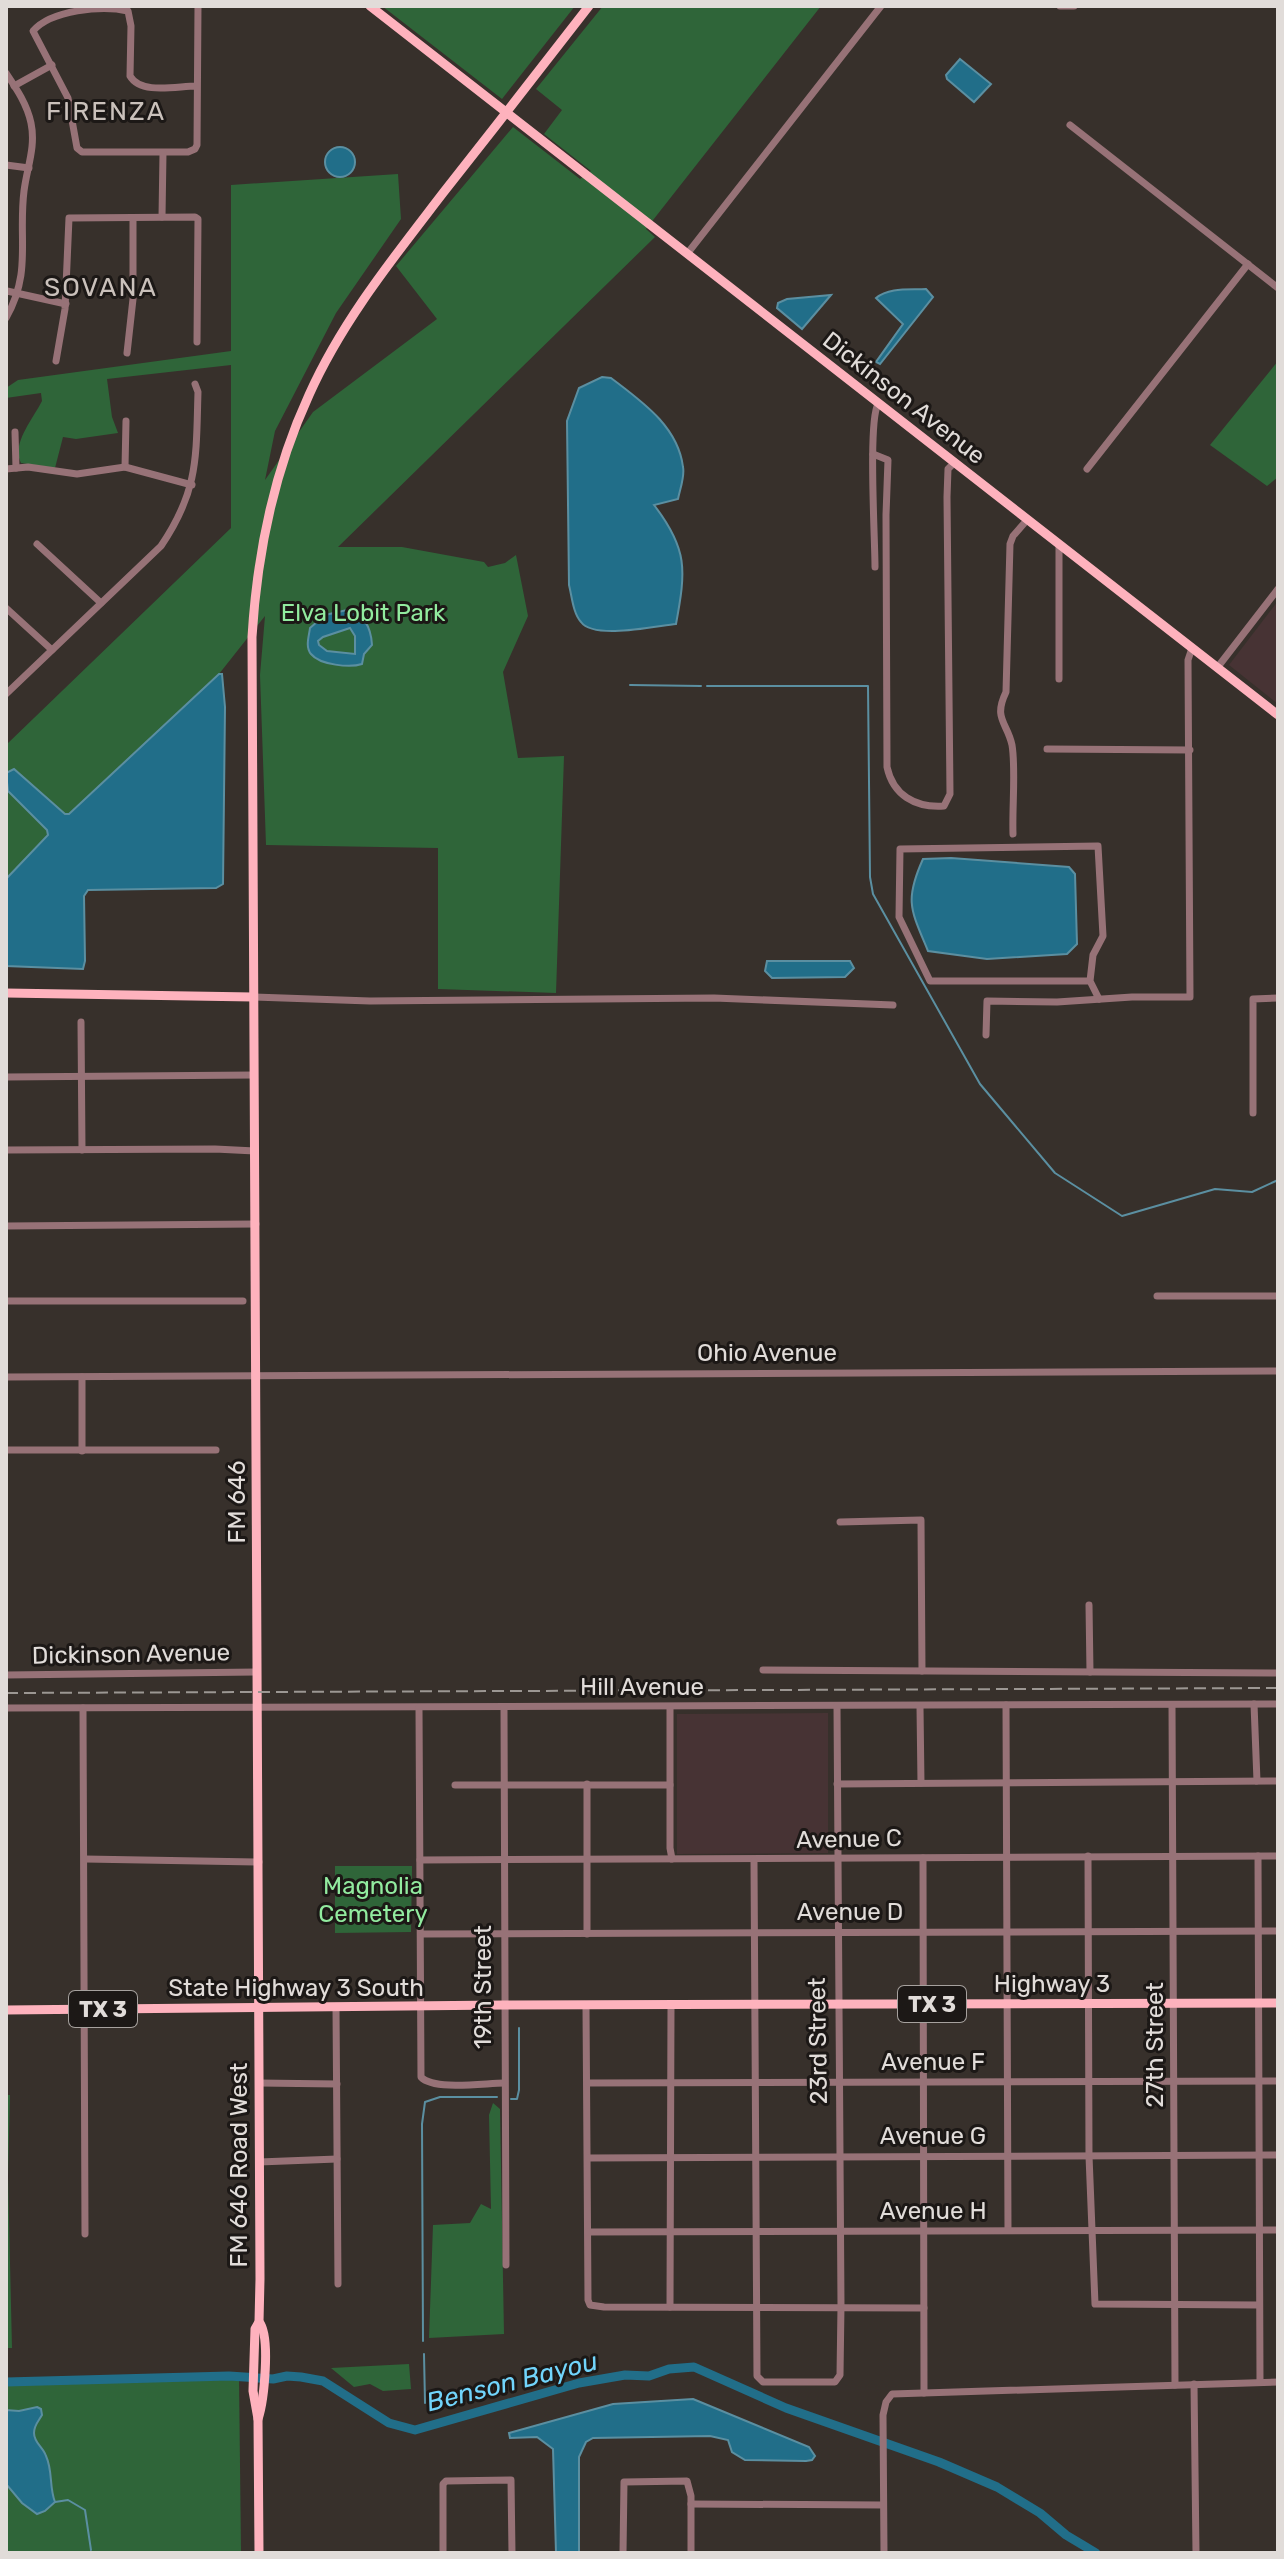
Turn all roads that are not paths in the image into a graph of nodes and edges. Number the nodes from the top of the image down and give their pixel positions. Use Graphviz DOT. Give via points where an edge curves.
graph roads {
  1 [pos="198,6"];
  2 [pos="370,6"];
  3 [pos="589,6"];
  4 [pos="881,6"];
  5 [pos="1060,6"];
  6 [pos="1071,7"];
  7 [pos="52,65"];
  8 [pos="6,73"];
  9 [pos="14,86"];
  10 [pos="196,86"];
  11 [pos="506,113"];
  12 [pos="1070,125"];
  13 [pos="163,153"];
  14 [pos="6,165"];
  15 [pos="29,168"];
  16 [pos="162,217"];
  17 [pos="133,218"];
  18 [pos="687,254"];
  19 [pos="1248,264"];
  20 [pos="1278,288"];
  21 [pos="7,291"];
  22 [pos="18,295"];
  23 [pos="66,304"];
  24 [pos="6,318"];
  25 [pos="197,342"];
  26 [pos="127,353"];
  27 [pos="56,361"];
  28 [pos="195,384"];
  29 [pos="878,404"];
  30 [pos="126,421"];
  31 [pos="15,432"];
  32 [pos="873,454"];
  33 [pos="954,463"];
  34 [pos="125,467"];
  35 [pos="16,468"];
  36 [pos="6,469"];
  37 [pos="1087,469"];
  38 [pos="192,485"];
  39 [pos="1027,520"];
  40 [pos="37,544"];
  41 [pos="1059,544"];
  42 [pos="875,567"];
  43 [pos="1278,589"];
  44 [pos="101,603"];
  45 [pos="6,608"];
  46 [pos="1192,648"];
  47 [pos="52,650"];
  48 [pos="1217,668"];
  49 [pos="1059,679"];
  50 [pos="6,694"];
  51 [pos="1278,715"];
  52 [pos="1047,749"];
  53 [pos="1190,750"];
  54 [pos="1013,834"];
  55 [pos="1090,981"];
  56 [pos="6,993"];
  57 [pos="253,997"];
  58 [pos="1278,998"];
  59 [pos="1099,999"];
  60 [pos="893,1005"];
  61 [pos="81,1022"];
  62 [pos="986,1035"];
  63 [pos="254,1075"];
  64 [pos="82,1076"];
  65 [pos="6,1077"];
  66 [pos="1253,1113"];
  67 [pos="6,1150"];
  68 [pos="82,1150"];
  69 [pos="255,1151"];
  70 [pos="256,1224"];
  71 [pos="6,1226"];
  72 [pos="1157,1296"];
  73 [pos="1278,1296"];
  74 [pos="6,1301"];
  75 [pos="243,1301"];
  76 [pos="1278,1371"];
  77 [pos="6,1377"];
  78 [pos="82,1377"];
  79 [pos="256,1377"];
  80 [pos="6,1450"];
  81 [pos="216,1450"];
  82 [pos="82,1451"];
  83 [pos="840,1522"];
  84 [pos="1089,1605"];
  85 [pos="763,1670"];
  86 [pos="922,1671"];
  87 [pos="257,1672"];
  88 [pos="1090,1672"];
  89 [pos="1278,1673"];
  90 [pos="6,1675"];
  91 [pos="1254,1704"];
  92 [pos="1278,1704"];
  93 [pos="1006,1705"];
  94 [pos="1172,1705"];
  95 [pos="837,1706"];
  96 [pos="670,1707"];
  97 [pos="920,1707"];
  98 [pos="6,1708"];
  99 [pos="83,1708"];
  100 [pos="419,1708"];
  101 [pos="504,1708"];
  102 [pos="257,1709"];
  103 [pos="1173,1781"];
  104 [pos="1257,1781"];
  105 [pos="1278,1781"];
  106 [pos="1006,1782"];
  107 [pos="504,1783"];
  108 [pos="921,1783"];
  109 [pos="587,1784"];
  110 [pos="837,1784"];
  111 [pos="455,1785"];
  112 [pos="670,1785"];
  113 [pos="1088,1856"];
  114 [pos="1174,1856"];
  115 [pos="1258,1856"];
  116 [pos="1278,1856"];
  117 [pos="1006,1857"];
  118 [pos="503,1858"];
  119 [pos="587,1858"];
  120 [pos="837,1858"];
  121 [pos="923,1858"];
  122 [pos="85,1859"];
  123 [pos="672,1859"];
  124 [pos="420,1860"];
  125 [pos="754,1861"];
  126 [pos="259,1862"];
  127 [pos="1174,1931"];
  128 [pos="1258,1931"];
  129 [pos="1278,1931"];
  130 [pos="837,1932"];
  131 [pos="1006,1932"];
  132 [pos="1089,1932"];
  133 [pos="754,1933"];
  134 [pos="923,1933"];
  135 [pos="422,1934"];
  136 [pos="504,1934"];
  137 [pos="587,1934"];
  138 [pos="1175,2003"];
  139 [pos="1258,2003"];
  140 [pos="1278,2003"];
  141 [pos="924,2004"];
  142 [pos="1006,2004"];
  143 [pos="1089,2004"];
  144 [pos="503,2005"];
  145 [pos="755,2005"];
  146 [pos="838,2005"];
  147 [pos="671,2006"];
  148 [pos="259,2007"];
  149 [pos="336,2007"];
  150 [pos="419,2007"];
  151 [pos="586,2007"];
  152 [pos="84,2009"];
  153 [pos="6,2010"];
  154 [pos="1006,2081"];
  155 [pos="1089,2081"];
  156 [pos="1175,2081"];
  157 [pos="1258,2081"];
  158 [pos="1278,2081"];
  159 [pos="839,2082"];
  160 [pos="924,2082"];
  161 [pos="259,2083"];
  162 [pos="504,2083"];
  163 [pos="588,2083"];
  164 [pos="755,2083"];
  165 [pos="337,2084"];
  166 [pos="671,2084"];
  167 [pos="1174,2155"];
  168 [pos="1259,2155"];
  169 [pos="1278,2155"];
  170 [pos="924,2156"];
  171 [pos="1007,2156"];
  172 [pos="1089,2156"];
  173 [pos="671,2157"];
  174 [pos="755,2157"];
  175 [pos="839,2157"];
  176 [pos="588,2158"];
  177 [pos="337,2159"];
  178 [pos="259,2162"];
  179 [pos="1008,2230"];
  180 [pos="1091,2230"];
  181 [pos="1259,2230"];
  182 [pos="1278,2230"];
  183 [pos="756,2231"];
  184 [pos="840,2231"];
  185 [pos="924,2231"];
  186 [pos="1174,2231"];
  187 [pos="588,2232"];
  188 [pos="671,2232"];
  189 [pos="85,2234"];
  190 [pos="506,2265"];
  191 [pos="338,2284"];
  192 [pos="1259,2305"];
  193 [pos="756,2306"];
  194 [pos="841,2306"];
  195 [pos="1174,2306"];
  196 [pos="670,2307"];
  197 [pos="924,2308"];
  198 [pos="259,2368"];
  199 [pos="1260,2382"];
  200 [pos="1278,2382"];
  201 [pos="1194,2384"];
  202 [pos="1175,2385"];
  203 [pos="924,2393"];
  204 [pos="258,2419"];
  205 [pos="691,2504"];
  206 [pos="883,2505"];
  207 [pos="259,2553"];
  208 [pos="443,2553"];
  209 [pos="512,2553"];
  210 [pos="623,2553"];
  211 [pos="691,2553"];
  212 [pos="884,2553"];
  213 [pos="1196,2553"];
  1 -- 10 [label="street"];
  2 -- 11 [label="main road, Dickinson Avenue"];
  3 -- 11 [label="main road, FM 646"];
  4 -- 18 [label="street"];
  5 -- 6 [label="street"];
  7 -- 9 [label="street"];
  7 -- 10 [label="street" via="33,31 46,20 128,11 133,81 141,87"];
  7 -- 13 [label="street" via="68,98 82,152"];
  8 -- 9 [label="street"];
  9 -- 15 [label="street" via="31,124"];
  10 -- 13 [label="street" via="195,149"];
  11 -- 18 [label="main road, Dickinson Avenue"];
  11 -- 57 [label="main road, FM 646" via="382,272 338,340 308,396 285,458 255,579"];
  12 -- 19 [label="street"];
  13 -- 16 [label="street"];
  14 -- 15 [label="street"];
  15 -- 22 [label="street"];
  16 -- 17 [label="street"];
  16 -- 25 [label="street" via="198,219"];
  17 -- 23 [label="street" via="69,218"];
  17 -- 26 [label="street"];
  18 -- 29 [label="main road, Dickinson Avenue"];
  19 -- 20 [label="street"];
  19 -- 37 [label="street"];
  21 -- 22 [label="street"];
  22 -- 23 [label="street"];
  22 -- 24 [label="street"];
  23 -- 27 [label="street"];
  28 -- 38 [label="street"];
  29 -- 32 [label="street"];
  29 -- 33 [label="main road, Dickinson Avenue"];
  30 -- 34 [label="street"];
  31 -- 35 [label="street"];
  32 -- 33 [label="street" via="888,460 887,767 897,791 918,804 936,807 944,806 950,794 948,473"];
  32 -- 42 [label="street"];
  33 -- 39 [label="main road, Dickinson Avenue"];
  34 -- 35 [label="street" via="77,474"];
  34 -- 38 [label="street"];
  35 -- 36 [label="street"];
  38 -- 44 [label="street" via="161,546"];
  39 -- 41 [label="main road, Dickinson Avenue"];
  39 -- 54 [label="street" via="1010,544 1006,692 1000,716 1012,744"];
  40 -- 44 [label="street"];
  41 -- 46 [label="main road, Dickinson Avenue"];
  41 -- 49 [label="street"];
  43 -- 48 [label="street"];
  44 -- 47 [label="street"];
  45 -- 47 [label="street"];
  46 -- 48 [label="main road, Dickinson Avenue"];
  46 -- 53 [label="street"];
  47 -- 50 [label="street"];
  48 -- 51 [label="main road, Dickinson Avenue"];
  52 -- 53 [label="street"];
  53 -- 59 [label="street" via="1190,997"];
  55 -- 55 [label="street" via="930,981 899,917 900,849 1098,846 1103,936 1093,955"];
  55 -- 59 [label="street"];
  56 -- 57 [label="main road"];
  57 -- 60 [label="street" via="714,998"];
  57 -- 63 [label="main road, FM 646 / FM 646"];
  58 -- 66 [label="street" via="1253,999"];
  59 -- 62 [label="street" via="987,1001"];
  61 -- 64 [label="street"];
  63 -- 64 [label="street"];
  63 -- 69 [label="main road, FM 646 / FM 646"];
  64 -- 65 [label="street"];
  64 -- 68 [label="street"];
  67 -- 68 [label="street"];
  68 -- 69 [label="street"];
  69 -- 70 [label="main road, FM 646 / FM 646"];
  70 -- 71 [label="street"];
  70 -- 79 [label="main road, FM 646 / FM 646"];
  72 -- 73 [label="street"];
  74 -- 75 [label="street"];
  76 -- 79 [label="street, Ohio Avenue"];
  77 -- 78 [label="street, Ohio Avenue"];
  78 -- 79 [label="street, Ohio Avenue"];
  78 -- 82 [label="street"];
  79 -- 87 [label="main road, FM 646 / FM 646"];
  80 -- 82 [label="street"];
  81 -- 82 [label="street"];
  83 -- 86 [label="street" via="921,1520"];
  84 -- 88 [label="street"];
  85 -- 86 [label="street"];
  86 -- 88 [label="street"];
  87 -- 90 [label="street, Dickinson Avenue"];
  87 -- 102 [label="main road, FM 646 / FM 646"];
  88 -- 89 [label="street"];
  91 -- 92 [label="street, Hill Avenue"];
  91 -- 94 [label="street, Hill Avenue"];
  91 -- 104 [label="street"];
  93 -- 94 [label="street, Hill Avenue"];
  93 -- 97 [label="street, Hill Avenue"];
  93 -- 106 [label="street"];
  94 -- 103 [label="street, 27th Street"];
  95 -- 96 [label="street, Hill Avenue"];
  95 -- 97 [label="street, Hill Avenue"];
  95 -- 110 [label="street, 23rd Street"];
  96 -- 101 [label="street, Hill Avenue"];
  96 -- 112 [label="street"];
  97 -- 108 [label="street"];
  98 -- 99 [label="street, Hill Avenue"];
  99 -- 102 [label="street, Hill Avenue"];
  99 -- 122 [label="street"];
  100 -- 101 [label="street, Hill Avenue"];
  100 -- 102 [label="street, Hill Avenue"];
  100 -- 124 [label="street" via="424,1784"];
  101 -- 107 [label="street, 19th Street"];
  102 -- 126 [label="main road, FM 646 / FM 646"];
  103 -- 104 [label="street"];
  103 -- 106 [label="street"];
  103 -- 114 [label="street, 27th Street"];
  104 -- 105 [label="street"];
  106 -- 108 [label="street"];
  106 -- 117 [label="street"];
  107 -- 109 [label="street"];
  107 -- 111 [label="street"];
  107 -- 118 [label="street, 19th Street"];
  108 -- 110 [label="street"];
  109 -- 112 [label="street"];
  109 -- 119 [label="street"];
  110 -- 120 [label="street, 23rd Street"];
  112 -- 123 [label="street"];
  113 -- 114 [label="street, Avenue C"];
  113 -- 117 [label="street, Avenue C"];
  113 -- 132 [label="street"];
  114 -- 115 [label="street, Avenue C"];
  114 -- 127 [label="street, 27th Street"];
  115 -- 116 [label="street, Avenue C"];
  115 -- 128 [label="street"];
  117 -- 121 [label="street, Avenue C"];
  117 -- 131 [label="street"];
  118 -- 119 [label="street, Avenue C"];
  118 -- 124 [label="street, Avenue C"];
  118 -- 136 [label="street, 19th Street"];
  119 -- 123 [label="street, Avenue C"];
  119 -- 137 [label="street"];
  120 -- 121 [label="street, Avenue C"];
  120 -- 125 [label="street, Avenue C"];
  120 -- 130 [label="street, 23rd Street"];
  121 -- 134 [label="street"];
  122 -- 126 [label="street"];
  122 -- 152 [label="street"];
  123 -- 125 [label="street, Avenue C"];
  124 -- 135 [label="street"];
  125 -- 133 [label="street"];
  126 -- 148 [label="main road, FM 646 / FM 646"];
  127 -- 128 [label="street, Avenue D"];
  127 -- 132 [label="street, Avenue D"];
  127 -- 138 [label="street, 27th Street"];
  128 -- 129 [label="street, Avenue D"];
  128 -- 139 [label="street"];
  130 -- 133 [label="street, Avenue D"];
  130 -- 134 [label="street, Avenue D"];
  130 -- 146 [label="street, 23rd Street"];
  131 -- 132 [label="street, Avenue D"];
  131 -- 134 [label="street, Avenue D"];
  131 -- 142 [label="street"];
  132 -- 143 [label="street"];
  133 -- 137 [label="street, Avenue D"];
  133 -- 145 [label="street"];
  134 -- 141 [label="street"];
  135 -- 136 [label="street, Avenue D"];
  135 -- 150 [label="street"];
  136 -- 137 [label="street, Avenue D"];
  136 -- 144 [label="street, 19th Street"];
  138 -- 139 [label="main road, Highway 3 / TX 3"];
  138 -- 143 [label="main road, Highway 3 / TX 3"];
  138 -- 156 [label="street, 27th Street"];
  139 -- 140 [label="main road, Highway 3 / TX 3"];
  139 -- 157 [label="street"];
  141 -- 142 [label="main road, Highway 3 / TX 3"];
  141 -- 146 [label="main road, Highway 3 / TX 3"];
  141 -- 160 [label="street"];
  142 -- 143 [label="main road, Highway 3 / TX 3"];
  142 -- 154 [label="street"];
  143 -- 155 [label="street"];
  144 -- 150 [label="main road, State Highway 3 South / TX 3"];
  144 -- 151 [label="main road, State Highway 3 South / TX 3"];
  144 -- 162 [label="street, 19th Street"];
  145 -- 146 [label="main road, Highway 3 / TX 3"];
  145 -- 147 [label="main road, Highway 3 / TX 3"];
  145 -- 164 [label="street"];
  146 -- 159 [label="street, 23rd Street"];
  147 -- 151 [label="main road, Highway 3 / TX 3"];
  147 -- 166 [label="street"];
  148 -- 149 [label="main road, State Highway 3 South / TX 3"];
  148 -- 152 [label="main road, State Highway 3 South / TX 3"];
  148 -- 161 [label="main road, FM 646 Road West / FM 646"];
  149 -- 150 [label="main road, State Highway 3 South / TX 3"];
  149 -- 165 [label="street"];
  150 -- 162 [label="street" via="420,2071 426,2082"];
  151 -- 163 [label="street"];
  152 -- 153 [label="main road, State Highway 3 South / TX 3"];
  152 -- 189 [label="street"];
  154 -- 155 [label="street, Avenue F"];
  154 -- 160 [label="street, Avenue F"];
  154 -- 171 [label="street"];
  155 -- 156 [label="street, Avenue F"];
  155 -- 172 [label="street"];
  156 -- 157 [label="street, Avenue F"];
  156 -- 167 [label="street, 27th Street"];
  157 -- 158 [label="street, Avenue F"];
  157 -- 168 [label="street"];
  159 -- 160 [label="street, Avenue F"];
  159 -- 164 [label="street, Avenue F"];
  159 -- 175 [label="street, 23rd Street"];
  160 -- 170 [label="street"];
  161 -- 165 [label="street"];
  161 -- 178 [label="main road, FM 646 Road West / FM 646"];
  162 -- 190 [label="street, 19th Street"];
  163 -- 166 [label="street, Avenue F"];
  163 -- 176 [label="street"];
  164 -- 166 [label="street, Avenue F"];
  164 -- 174 [label="street"];
  165 -- 177 [label="street"];
  166 -- 173 [label="street"];
  167 -- 168 [label="street, Avenue G"];
  167 -- 172 [label="street, Avenue G"];
  167 -- 186 [label="street, 27th Street"];
  168 -- 169 [label="street, Avenue G"];
  168 -- 181 [label="street"];
  170 -- 171 [label="street, Avenue G"];
  170 -- 175 [label="street, Avenue G"];
  170 -- 185 [label="street"];
  171 -- 172 [label="street, Avenue G"];
  171 -- 179 [label="street"];
  172 -- 180 [label="street"];
  173 -- 174 [label="street, Avenue G"];
  173 -- 176 [label="street, Avenue G"];
  173 -- 188 [label="street"];
  174 -- 175 [label="street, Avenue G"];
  174 -- 183 [label="street"];
  175 -- 184 [label="street, 23rd Street"];
  176 -- 187 [label="street"];
  177 -- 178 [label="street"];
  177 -- 191 [label="street"];
  178 -- 198 [label="main road, FM 646 Road West / FM 646"];
  179 -- 180 [label="street, Avenue H"];
  179 -- 185 [label="street, Avenue H"];
  180 -- 186 [label="street, Avenue H"];
  180 -- 195 [label="street" via="1095,2304"];
  181 -- 182 [label="street, Avenue H"];
  181 -- 186 [label="street, Avenue H"];
  181 -- 192 [label="street"];
  183 -- 184 [label="street, Avenue H"];
  183 -- 188 [label="street, Avenue H"];
  183 -- 193 [label="street"];
  184 -- 185 [label="street, Avenue H"];
  184 -- 194 [label="street, 23rd Street"];
  185 -- 197 [label="street"];
  186 -- 195 [label="street, 27th Street"];
  187 -- 188 [label="street, Avenue H"];
  187 -- 196 [label="street" via="588,2300 594,2306"];
  188 -- 196 [label="street"];
  192 -- 195 [label="street"];
  192 -- 199 [label="street"];
  193 -- 194 [label="street"];
  193 -- 194 [label="street, 23rd Street" via="757,2376 763,2382 835,2382 840,2375"];
  193 -- 196 [label="street"];
  194 -- 197 [label="street"];
  195 -- 202 [label="street, 27th Street"];
  197 -- 203 [label="street"];
  198 -- 204 [label="main road, FM 646 Road West" via="253,2391"];
  198 -- 204 [label="main road, FM 646 Road West" via="264,2389"];
  199 -- 200 [label="street"];
  199 -- 201 [label="street"];
  201 -- 202 [label="street"];
  201 -- 213 [label="street"];
  202 -- 203 [label="street"];
  203 -- 206 [label="street" via="892,2394 886,2402"];
  204 -- 207 [label="main road, FM 646 Road West"];
  205 -- 206 [label="street"];
  205 -- 210 [label="street" via="687,2481 624,2482"];
  205 -- 211 [label="street"];
  206 -- 212 [label="street"];
  208 -- 209 [label="street" via="443,2484 511,2480"];
}
